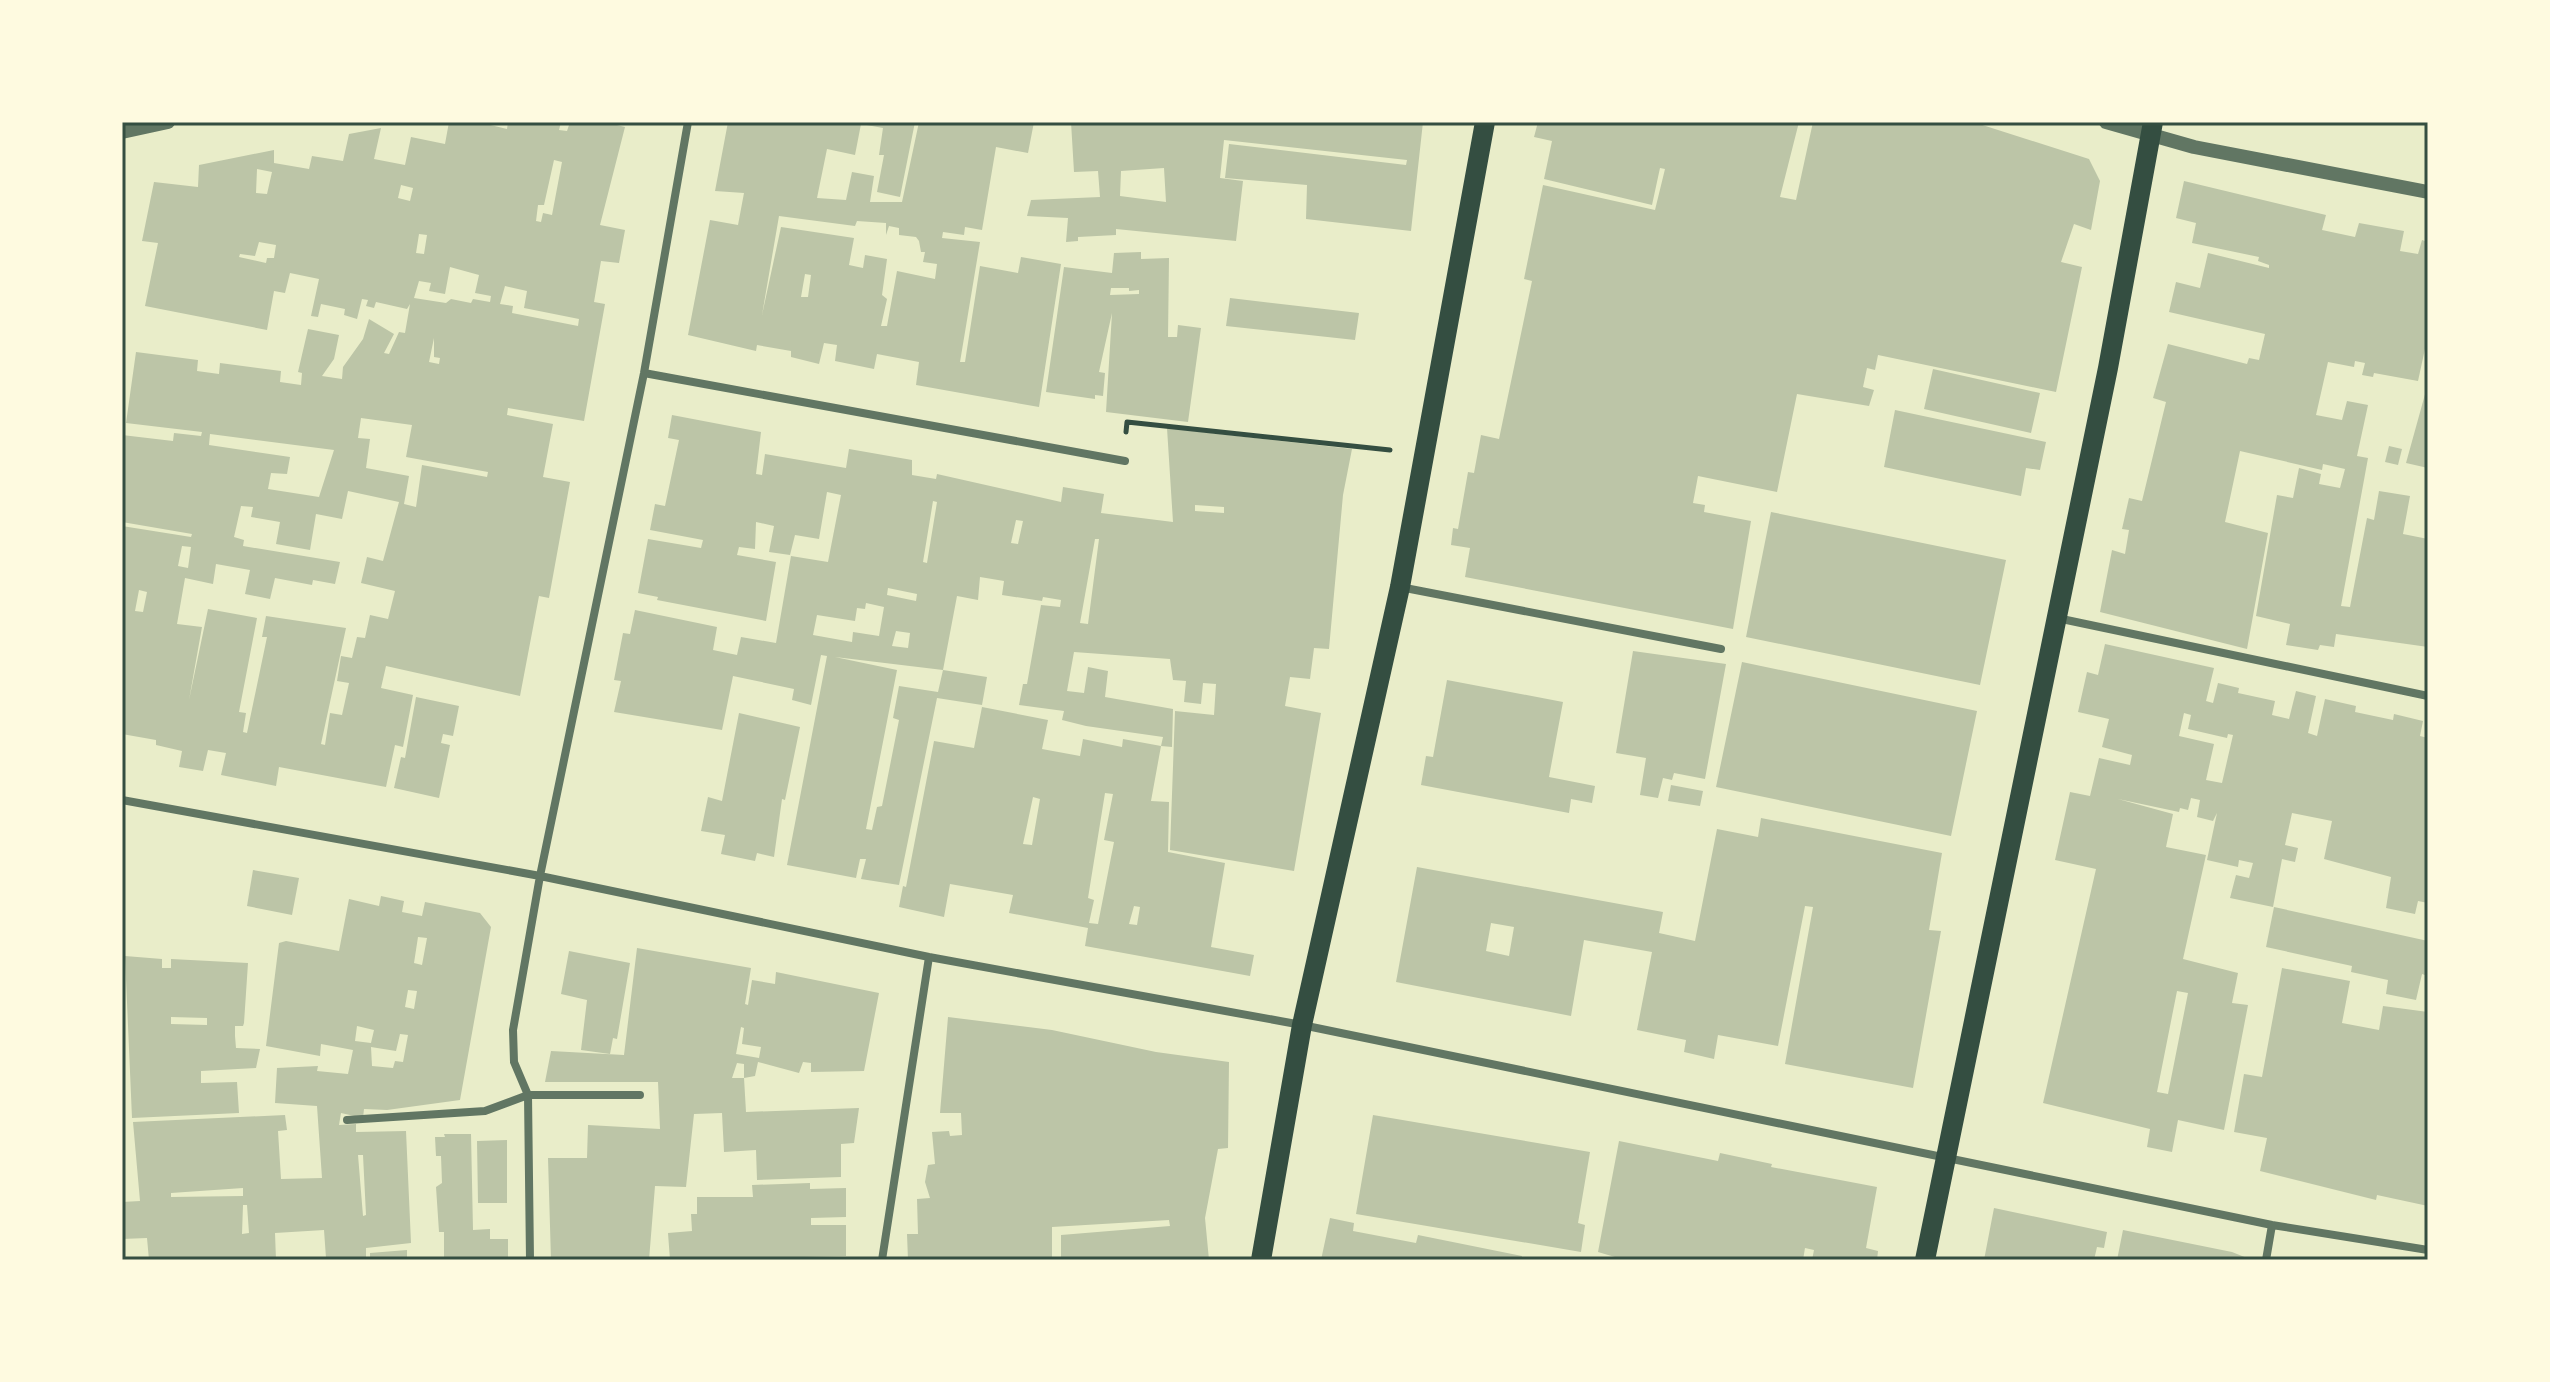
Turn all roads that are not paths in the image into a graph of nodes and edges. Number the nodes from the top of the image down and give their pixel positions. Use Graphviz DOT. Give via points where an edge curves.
graph roads {
  1 [pos="168,122"];
  2 [pos="688,122"];
  3 [pos="1485,122"];
  4 [pos="2106,122"];
  5 [pos="2151,129"];
  6 [pos="122,132"];
  7 [pos="2428,192"];
  8 [pos="644,373"];
  9 [pos="1125,461"];
  10 [pos="1400,587"];
  11 [pos="2057,618"];
  12 [pos="1721,649"];
  13 [pos="2428,696"];
  14 [pos="122,800"];
  15 [pos="540,876"];
  16 [pos="929,957"];
  17 [pos="1302,1025"];
  18 [pos="528,1095"];
  19 [pos="640,1095"];
  20 [pos="347,1120"];
  21 [pos="1944,1156"];
  22 [pos="2272,1225"];
  23 [pos="2428,1250"];
  24 [pos="530,1260"];
  25 [pos="882,1260"];
  26 [pos="1261,1260"];
  27 [pos="1925,1260"];
  28 [pos="2266,1260"];
  1 -- 6 [label="street"];
  2 -- 8 [label="street"];
  3 -- 10 [label="main road"];
  4 -- 5 [label="street"];
  5 -- 7 [label="street"];
  5 -- 11 [label="main road"];
  8 -- 9 [label="street"];
  8 -- 15 [label="street"];
  10 -- 12 [label="street"];
  10 -- 17 [label="main road"];
  11 -- 13 [label="street"];
  11 -- 21 [label="main road"];
  14 -- 15 [label="street"];
  15 -- 16 [label="street"];
  15 -- 18 [label="street" via="513,1030 514,1062"];
  16 -- 17 [label="street"];
  16 -- 25 [label="street"];
  17 -- 21 [label="street"];
  17 -- 26 [label="main road"];
  18 -- 19 [label="street"];
  18 -- 20 [label="street" via="485,1111"];
  18 -- 24 [label="street"];
  21 -- 22 [label="street"];
  21 -- 27 [label="main road"];
  22 -- 23 [label="street"];
  22 -- 28 [label="street"];
}
